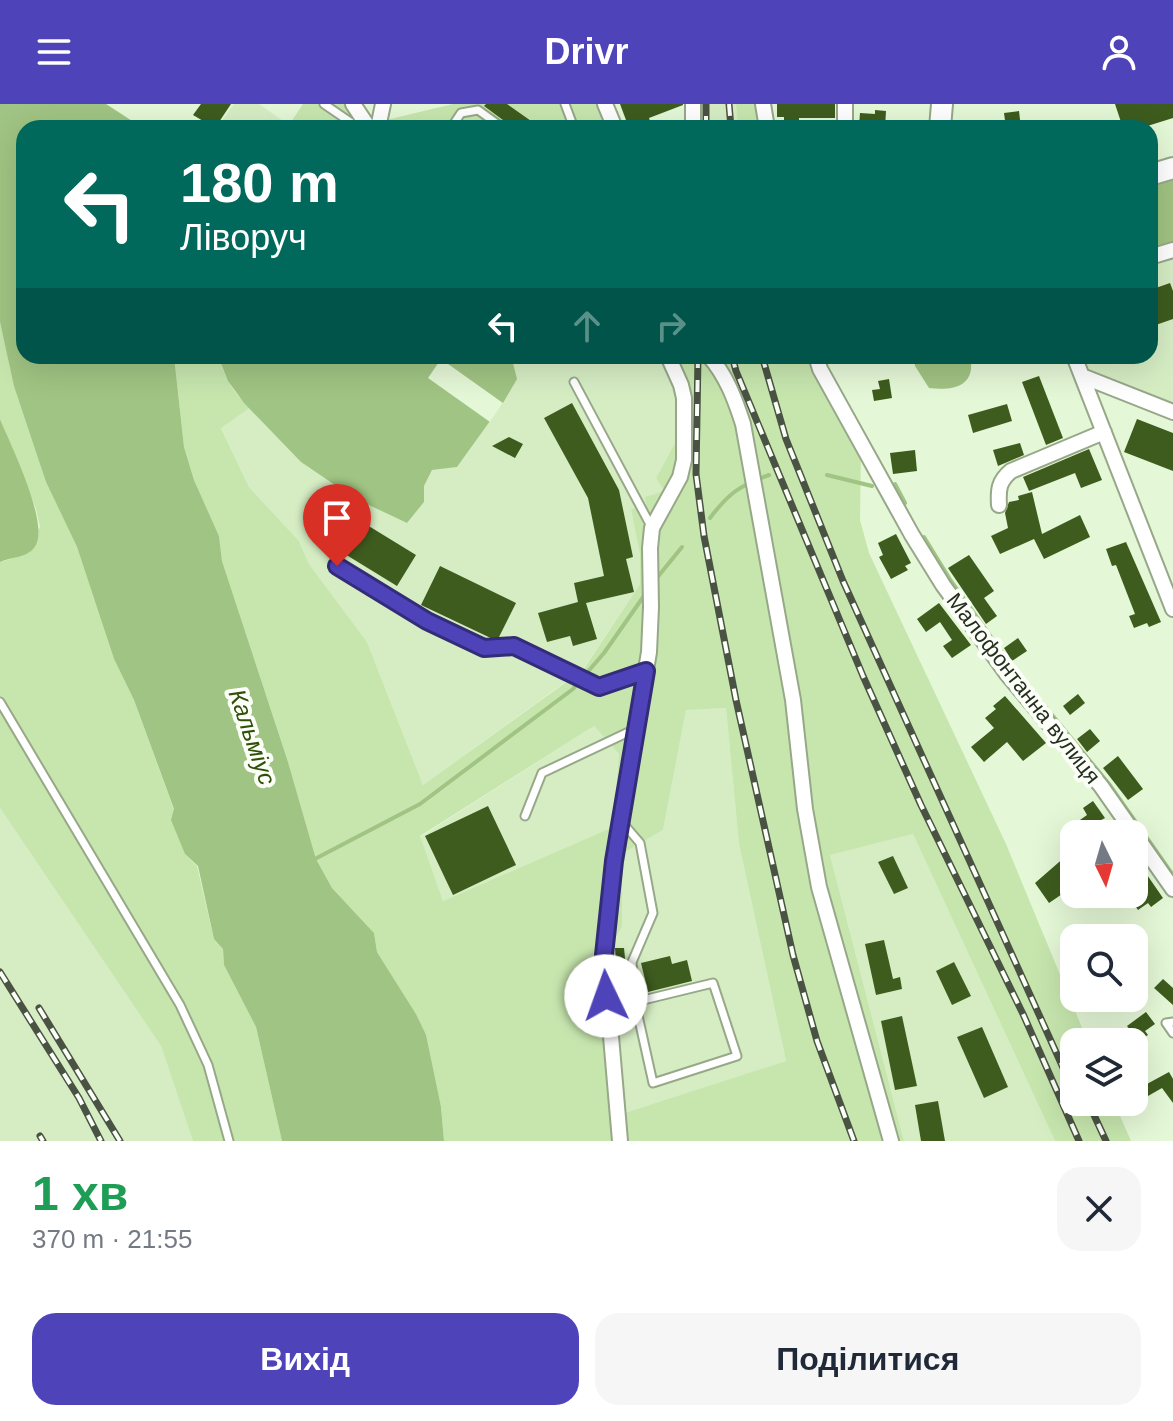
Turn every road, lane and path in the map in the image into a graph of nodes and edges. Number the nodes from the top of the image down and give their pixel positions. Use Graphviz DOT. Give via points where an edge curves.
graph roads {
  1 [pos="324,104"];
  2 [pos="347,120"];
  3 [pos="456,120"];
  4 [pos="492,120"];
  5 [pos="672,364"];
  6 [pos="716,364"];
  7 [pos="818,364"];
  8 [pos="1077,364"];
  9 [pos="1082,376"];
  10 [pos="574,382"];
  11 [pos="1173,412"];
  12 [pos="1104,432"];
  13 [pos="999,505"];
  14 [pos="652,528"];
  15 [pos="337,566"];
  16 [pos="1173,609"];
  17 [pos="646,671"];
  18 [pos="0,702"];
  19 [pos="637,728"];
  20 [pos="525,816"];
  21 [pos="621,820"];
  22 [pos="1173,889"];
  23 [pos="635,1002"];
  24 [pos="1173,1022"];
  25 [pos="1173,1033"];
  26 [pos="229,1141"];
  27 [pos="620,1141"];
  28 [pos="891,1141"];
  1 -- 2 [label="lane"];
  3 -- 4 [label="lane" via="461,113 478,110"];
  5 -- 14 [label="street" via="684,398 684,460"];
  6 -- 28 [label="street" via="743,424 793,700 819,887"];
  7 -- 22 [label="street, Малофонтанна вулиця" via="943,585 1007,674 1101,786"];
  8 -- 9 [label="street"];
  9 -- 11 [label="street"];
  9 -- 12 [label="street"];
  10 -- 14 [label="lane"];
  12 -- 13 [label="street" via="1011,471 998,491"];
  12 -- 16 [label="street"];
  14 -- 17 [label="street"];
  15 -- 17 [label="lane" via="427,621 484,648 514,646 599,687"];
  17 -- 19 [label="street"];
  18 -- 26 [label="lane" via="180,1005 208,1065"];
  19 -- 20 [label="lane" via="542,773"];
  19 -- 21 [label="street"];
  21 -- 23 [label="lane" via="640,843 653,913 632,962"];
  21 -- 27 [label="street" via="604,967"];
  23 -- 23 [label="lane" via="713,983 737,1056 653,1083"];
  24 -- 25 [label="lane" via="1166,1023"];
}
